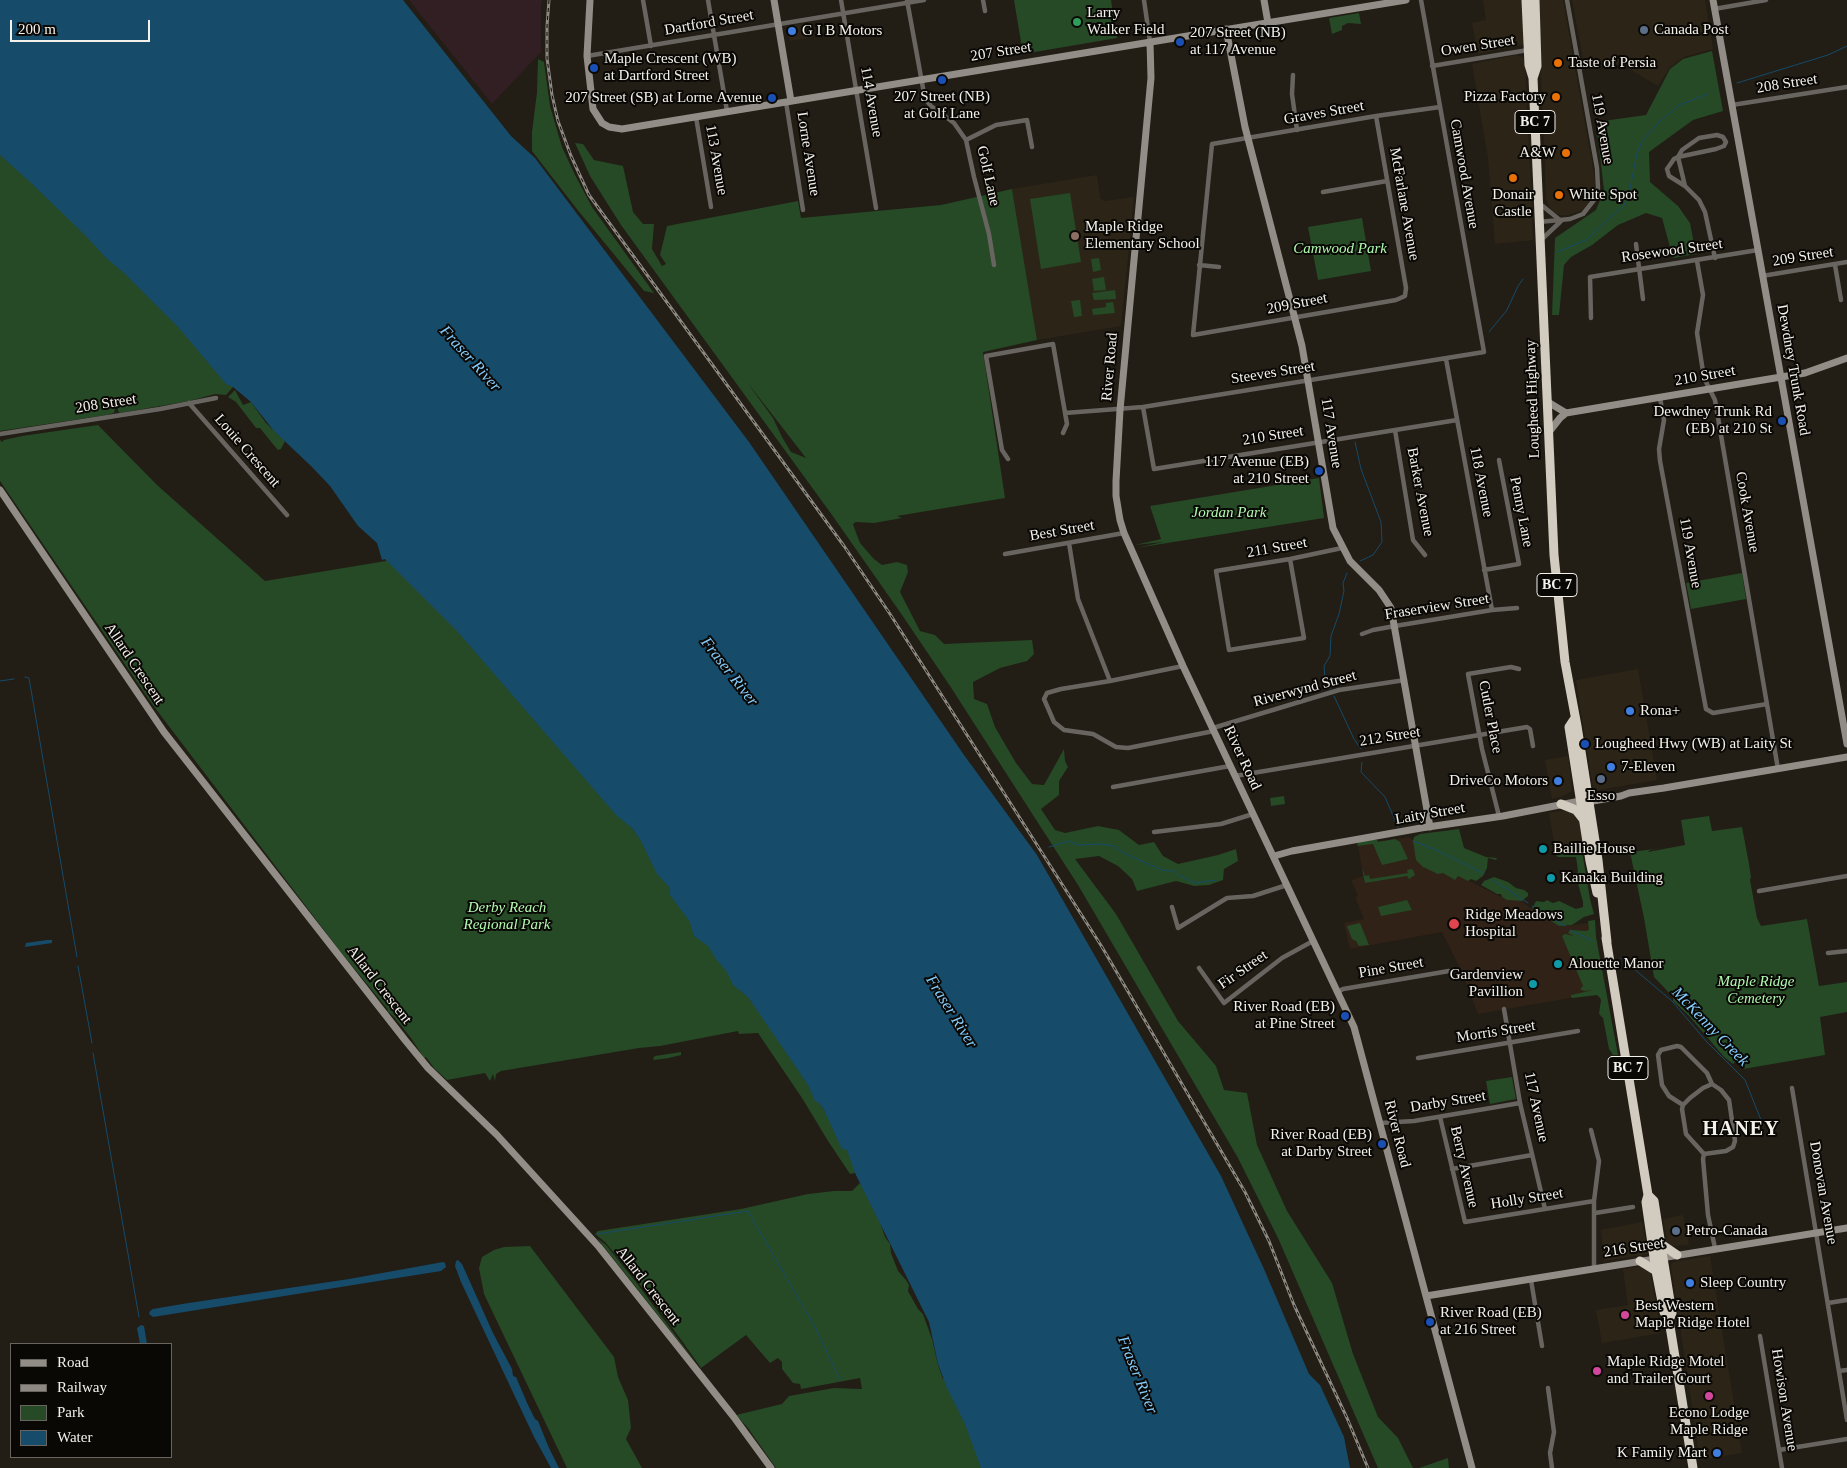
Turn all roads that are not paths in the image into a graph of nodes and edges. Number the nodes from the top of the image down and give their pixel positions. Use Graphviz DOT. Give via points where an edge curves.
graph roads {
  1 [pos="590,0"];
  2 [pos="643,0"];
  3 [pos="708,0"];
  4 [pos="774,0"];
  5 [pos="841,0"];
  6 [pos="924,0"];
  7 [pos="983,0"];
  8 [pos="1144,0"];
  9 [pos="1264,0"];
  10 [pos="1406,0"];
  11 [pos="1421,0"];
  12 [pos="1526,0"];
  13 [pos="1535,0"];
  14 [pos="1567,0"];
  15 [pos="1713,0"];
  16 [pos="1766,0"];
  17 [pos="907,2"];
  18 [pos="1714,9"];
  19 [pos="985,11"];
  20 [pos="843,13"];
  21 [pos="1268,23"];
  22 [pos="778,24"];
  23 [pos="1226,30"];
  24 [pos="714,35"];
  25 [pos="1150,42"];
  26 [pos="651,46"];
  27 [pos="1528,50"];
  28 [pos="587,56"];
  29 [pos="1432,66"];
  30 [pos="1293,75"];
  31 [pos="1533,78"];
  32 [pos="921,79"];
  33 [pos="1847,87"];
  34 [pos="856,90"];
  35 [pos="788,102"];
  36 [pos="1732,106"];
  37 [pos="1440,107"];
  38 [pos="727,111"];
  39 [pos="1376,116"];
  40 [pos="696,117"];
  41 [pos="1297,130"];
  42 [pos="1248,138"];
  43 [pos="966,140"];
  44 [pos="1032,146"];
  45 [pos="1678,157"];
  46 [pos="1387,181"];
  47 [pos="1685,186"];
  48 [pos="1322,192"];
  49 [pos="1538,202"];
  50 [pos="711,207"];
  51 [pos="876,208"];
  52 [pos="803,210"];
  53 [pos="1561,221"];
  54 [pos="1539,222"];
  55 [pos="1540,240"];
  56 [pos="1636,244"];
  57 [pos="1758,250"];
  58 [pos="1715,258"];
  59 [pos="1697,261"];
  60 [pos="1847,262"];
  61 [pos="994,265"];
  62 [pos="1199,265"];
  63 [pos="1835,265"];
  64 [pos="1219,267"];
  65 [pos="1639,268"];
  66 [pos="1762,276"];
  67 [pos="1405,296"];
  68 [pos="1643,299"];
  69 [pos="1841,300"];
  70 [pos="1294,318"];
  71 [pos="1591,318"];
  72 [pos="1484,352"];
  73 [pos="1847,358"];
  74 [pos="1446,359"];
  75 [pos="1780,377"];
  76 [pos="1308,380"];
  77 [pos="1710,390"];
  78 [pos="216,398"];
  79 [pos="1660,398"];
  80 [pos="1548,402"];
  81 [pos="189,403"];
  82 [pos="1143,407"];
  83 [pos="1120,410"];
  84 [pos="1065,413"];
  85 [pos="1566,414"];
  86 [pos="1457,420"];
  87 [pos="1395,430"];
  88 [pos="1549,432"];
  89 [pos="1063,433"];
  90 [pos="0,434"];
  91 [pos="1318,443"];
  92 [pos="1008,459"];
  93 [pos="1499,460"];
  94 [pos="0,490"];
  95 [pos="287,515"];
  96 [pos="1124,533"];
  97 [pos="1069,543"];
  98 [pos="1342,548"];
  99 [pos="1004,554"];
  100 [pos="1425,555"];
  101 [pos="1290,559"];
  102 [pos="1484,570"];
  103 [pos="1517,608"];
  104 [pos="1492,610"];
  105 [pos="1395,626"];
  106 [pos="1362,634"];
  107 [pos="1182,666"];
  108 [pos="1519,669"];
  109 [pos="1404,680"];
  110 [pos="1110,681"];
  111 [pos="1767,704"];
  112 [pos="1213,730"];
  113 [pos="1479,736"];
  114 [pos="1847,744"];
  115 [pos="1416,745"];
  116 [pos="1533,746"];
  117 [pos="1847,757"];
  118 [pos="1230,766"];
  119 [pos="1778,769"];
  120 [pos="1235,776"];
  121 [pos="1113,787"];
  122 [pos="1587,800"];
  123 [pos="1561,804"];
  124 [pos="1253,814"];
  125 [pos="1499,816"];
  126 [pos="1584,820"];
  127 [pos="1430,827"];
  128 [pos="1154,832"];
  129 [pos="1274,856"];
  130 [pos="1847,876"];
  131 [pos="1287,884"];
  132 [pos="1758,891"];
  133 [pos="1172,907"];
  134 [pos="1313,941"];
  135 [pos="1607,942"];
  136 [pos="1847,951"];
  137 [pos="1828,953"];
  138 [pos="1199,968"];
  139 [pos="1449,970"];
  140 [pos="1338,992"];
  141 [pos="1504,1009"];
  142 [pos="1578,1031"];
  143 [pos="1510,1042"];
  144 [pos="1418,1058"];
  145 [pos="1712,1084"];
  146 [pos="1792,1088"];
  147 [pos="1520,1103"];
  148 [pos="1683,1105"];
  149 [pos="1440,1117"];
  150 [pos="1380,1123"];
  151 [pos="1591,1130"];
  152 [pos="1704,1154"];
  153 [pos="1532,1155"];
  154 [pos="1452,1170"];
  155 [pos="1648,1195"];
  156 [pos="1594,1201"];
  157 [pos="1633,1207"];
  158 [pos="1545,1209"];
  159 [pos="1595,1213"];
  160 [pos="1465,1222"];
  161 [pos="1847,1228"];
  162 [pos="1817,1232"];
  163 [pos="1661,1244"];
  164 [pos="1715,1248"];
  165 [pos="1677,1255"];
  166 [pos="1659,1258"];
  167 [pos="1640,1261"];
  168 [pos="1594,1269"];
  169 [pos="1656,1270"];
  170 [pos="1532,1280"];
  171 [pos="1426,1296"];
  172 [pos="1847,1300"];
  173 [pos="1828,1303"];
  174 [pos="1669,1320"];
  175 [pos="1760,1336"];
  176 [pos="1542,1346"];
  177 [pos="1847,1370"];
  178 [pos="1839,1371"];
  179 [pos="1548,1388"];
  180 [pos="1847,1420"];
  181 [pos="1847,1439"];
  182 [pos="1779,1450"];
  183 [pos="771,1468"];
  184 [pos="1472,1468"];
  185 [pos="1552,1468"];
  186 [pos="1693,1468"];
  187 [pos="1782,1468"];
  1 -- 28 [label="street"];
  2 -- 26 [label="street"];
  3 -- 24 [label="street, 113 Avenue"];
  4 -- 22 [label="street, Lorne Avenue"];
  5 -- 20 [label="street, 114 Avenue"];
  6 -- 17 [label="street, Dartford Street"];
  7 -- 19 [label="street"];
  8 -- 25 [label="street"];
  9 -- 21 [label="street"];
  10 -- 21 [label="street, 207 Street"];
  11 -- 29 [label="street, Camwood Avenue"];
  12 -- 27 [label="highway, Lougheed Highway / BC 7"];
  13 -- 31 [label="highway, Lougheed Highway / BC 7" via="1537,66"];
  14 -- 53 [label="street, 119 Avenue" via="1598,184 1589,208 1583,214"];
  15 -- 18 [label="street, Dewdney Trunk Road"];
  16 -- 18 [label="street"];
  17 -- 20 [label="street, Dartford Street"];
  17 -- 32 [label="street, Golf Lane"];
  18 -- 36 [label="street, Dewdney Trunk Road"];
  20 -- 22 [label="street, Dartford Street"];
  20 -- 34 [label="street, 114 Avenue"];
  21 -- 23 [label="street, 207 Street"];
  22 -- 24 [label="street, Dartford Street"];
  22 -- 35 [label="street, Lorne Avenue"];
  23 -- 25 [label="street, 207 Street"];
  23 -- 42 [label="street, 117 Avenue"];
  24 -- 26 [label="street, Dartford Street"];
  24 -- 38 [label="street, 113 Avenue"];
  25 -- 32 [label="street, 207 Street"];
  25 -- 83 [label="street, River Road" via="1151,78"];
  26 -- 28 [label="street, Dartford Street"];
  27 -- 29 [label="street, Owen Street"];
  27 -- 31 [label="highway, Lougheed Highway / BC 7"];
  28 -- 40 [label="street, 207 Street" via="593,109 602,123 609,127 622,129"];
  29 -- 37 [label="street, Camwood Avenue"];
  30 -- 41 [label="street"];
  31 -- 49 [label="highway, Lougheed Highway / BC 7"];
  32 -- 34 [label="street, 207 Street"];
  32 -- 43 [label="street, Golf Lane" via="926,101 954,123"];
  33 -- 36 [label="street, 208 Street"];
  34 -- 35 [label="street, 207 Street"];
  34 -- 51 [label="street, 114 Avenue"];
  35 -- 38 [label="street, 207 Street"];
  35 -- 52 [label="street, Lorne Avenue"];
  36 -- 57 [label="street, Dewdney Trunk Road"];
  37 -- 39 [label="street, Graves Street"];
  37 -- 72 [label="street, Camwood Avenue"];
  38 -- 40 [label="street, 207 Street"];
  39 -- 41 [label="street, Graves Street"];
  39 -- 46 [label="street, McFarlane Avenue"];
  40 -- 50 [label="street, 113 Avenue"];
  41 -- 42 [label="street, Graves Street"];
  42 -- 62 [label="street, Graves Street" via="1212,144"];
  42 -- 70 [label="street, 117 Avenue"];
  43 -- 44 [label="street" via="996,125 1027,120"];
  43 -- 61 [label="street, Golf Lane"];
  45 -- 45 [label="street" via="1724,146 1725,139 1717,135 1699,138 1682,150"];
  45 -- 47 [label="street"];
  45 -- 47 [label="street" via="1670,162 1667,173"];
  46 -- 48 [label="street"];
  46 -- 67 [label="street, McFarlane Avenue"];
  47 -- 58 [label="street" via="1699,200 1705,212"];
  49 -- 53 [label="street"];
  49 -- 54 [label="highway, Lougheed Highway / BC 7"];
  53 -- 54 [label="street, 119 Avenue"];
  53 -- 55 [label="street"];
  54 -- 55 [label="highway, Lougheed Highway / BC 7"];
  55 -- 80 [label="highway, Lougheed Highway / BC 7"];
  56 -- 65 [label="street"];
  57 -- 58 [label="street, Rosewood Street"];
  57 -- 66 [label="street, Dewdney Trunk Road"];
  58 -- 59 [label="street, Rosewood Street"];
  59 -- 65 [label="street, Rosewood Street"];
  59 -- 77 [label="street, Cook Avenue" via="1703,295 1697,333 1704,378"];
  60 -- 63 [label="street, 209 Street"];
  62 -- 64 [label="street"];
  62 -- 70 [label="street, 209 Street" via="1194,335"];
  63 -- 66 [label="street, 209 Street"];
  63 -- 69 [label="street"];
  65 -- 68 [label="street"];
  65 -- 71 [label="street, Rosewood Street" via="1590,277"];
  66 -- 75 [label="street, Dewdney Trunk Road"];
  67 -- 70 [label="street, 209 Street"];
  70 -- 76 [label="street, 117 Avenue"];
  72 -- 74 [label="street, Steeves Street"];
  73 -- 75 [label="street, 210 Street" via="1810,372"];
  74 -- 76 [label="street, Steeves Street"];
  74 -- 86 [label="street, 118 Avenue"];
  75 -- 77 [label="street, 210 Street"];
  75 -- 114 [label="street, Dewdney Trunk Road"];
  76 -- 82 [label="street, Steeves Street"];
  76 -- 91 [label="street, 117 Avenue"];
  77 -- 79 [label="street, 210 Street"];
  77 -- 111 [label="street, Cook Avenue" via="1715,400"];
  78 -- 81 [label="street, 208 Street"];
  79 -- 85 [label="street, 210 Street"];
  79 -- 111 [label="street, 119 Avenue" via="1664,420 1660,461 1705,706 1713,713"];
  80 -- 85 [label="street"];
  80 -- 88 [label="highway, Lougheed Highway / BC 7"];
  81 -- 90 [label="street, 208 Street"];
  81 -- 95 [label="street, Louie Crescent"];
  82 -- 83 [label="street, Steeves Street"];
  82 -- 91 [label="street, 210 Street" via="1154,470"];
  83 -- 84 [label="street, Steeves Street"];
  83 -- 96 [label="street, River Road" via="1116,496"];
  84 -- 89 [label="street" via="1067,424"];
  84 -- 92 [label="street" via="1053,344 986,356 1002,450"];
  85 -- 88 [label="street"];
  86 -- 87 [label="street, 210 Street"];
  86 -- 102 [label="street, 118 Avenue"];
  87 -- 91 [label="street, 210 Street"];
  87 -- 100 [label="street, Barker Avenue" via="1413,540"];
  88 -- 122 [label="highway, Lougheed Highway / BC 7" via="1554,556 1565,662 1575,718 1569,727"];
  91 -- 98 [label="street, 117 Avenue" via="1331,521"];
  93 -- 102 [label="street, Penny Lane" via="1518,564"];
  94 -- 183 [label="street, Allard Crescent" via="164,732 382,1012 428,1068 497,1135 599,1247"];
  96 -- 97 [label="street, Best Street"];
  96 -- 107 [label="street, River Road"];
  97 -- 99 [label="street, Best Street"];
  97 -- 110 [label="street" via="1078,599"];
  98 -- 101 [label="street, 211 Street"];
  98 -- 105 [label="street, 117 Avenue" via="1350,561 1386,598"];
  101 -- 101 [label="street, 211 Street" via="1216,571 1229,650 1304,638"];
  102 -- 104 [label="street, 118 Avenue"];
  103 -- 104 [label="street, Fraserview Street"];
  104 -- 105 [label="street, Fraserview Street"];
  105 -- 106 [label="street, Fraserview Street"];
  105 -- 109 [label="street, 117 Avenue"];
  107 -- 110 [label="street"];
  107 -- 112 [label="street, River Road"];
  108 -- 113 [label="street, Cutler Place" via="1511,667 1468,674"];
  109 -- 112 [label="street, Riverwynd Street" via="1339,690"];
  109 -- 115 [label="street, 117 Avenue"];
  110 -- 112 [label="street, Riverwynd Street" via="1047,693 1044,699 1054,722 1064,730 1093,734 1116,748"];
  111 -- 119 [label="street, Cook Avenue"];
  112 -- 118 [label="street, River Road"];
  113 -- 115 [label="street, 212 Street"];
  113 -- 116 [label="street, 212 Street" via="1529,728"];
  113 -- 125 [label="street, Cutler Place"];
  115 -- 120 [label="street, 212 Street"];
  115 -- 127 [label="street, 117 Avenue"];
  117 -- 119 [label="street, Laity Street"];
  118 -- 120 [label="street, River Road"];
  118 -- 121 [label="street"];
  119 -- 122 [label="street, Laity Street"];
  120 -- 124 [label="street, River Road"];
  122 -- 123 [label="street, Laity Street"];
  122 -- 126 [label="highway, Lougheed Highway / BC 7"];
  122 -- 135 [label="highway, Lougheed Highway / BC 7" via="1598,860"];
  123 -- 125 [label="street, Laity Street"];
  123 -- 126 [label="highway" via="1576,810"];
  124 -- 128 [label="street" via="1222,824"];
  124 -- 129 [label="street, River Road"];
  125 -- 127 [label="street, Laity Street"];
  126 -- 135 [label="highway, Lougheed Highway / BC 7"];
  127 -- 129 [label="street, Laity Street"];
  129 -- 131 [label="street, River Road"];
  130 -- 132 [label="street"];
  131 -- 133 [label="street" via="1254,896 1227,898 1178,928"];
  131 -- 134 [label="street, River Road"];
  134 -- 138 [label="street, Fir Street" via="1282,958 1224,1002"];
  134 -- 140 [label="street, River Road"];
  135 -- 155 [label="highway, Lougheed Highway / BC 7"];
  136 -- 137 [label="street"];
  139 -- 140 [label="street, Pine Street"];
  140 -- 150 [label="street, River Road" via="1356,1032"];
  141 -- 143 [label="street, 117 Avenue"];
  142 -- 143 [label="street, Morris Street"];
  143 -- 144 [label="street, Morris Street"];
  143 -- 147 [label="street, 117 Avenue"];
  145 -- 148 [label="street"];
  145 -- 148 [label="street" via="1707,1073 1681,1047 1660,1050 1662,1084 1669,1096"];
  145 -- 152 [label="street" via="1729,1100 1735,1141 1733,1147 1726,1151"];
  146 -- 162 [label="street, Donovan Avenue"];
  147 -- 149 [label="street, Darby Street"];
  147 -- 153 [label="street, 117 Avenue"];
  148 -- 152 [label="street" via="1686,1134"];
  149 -- 150 [label="street, Darby Street"];
  149 -- 154 [label="street, Berry Avenue"];
  150 -- 171 [label="street, River Road"];
  151 -- 156 [label="street" via="1599,1161"];
  152 -- 164 [label="street" via="1708,1215"];
  153 -- 154 [label="street"];
  153 -- 158 [label="street, 117 Avenue"];
  154 -- 160 [label="street, Berry Avenue"];
  155 -- 163 [label="highway, Lougheed Highway / BC 7" via="1654,1201"];
  155 -- 166 [label="highway, Lougheed Highway / BC 7" via="1646,1202"];
  156 -- 158 [label="street, Holly Street"];
  156 -- 159 [label="street"];
  157 -- 159 [label="street"];
  158 -- 160 [label="street, Holly Street"];
  159 -- 168 [label="street"];
  161 -- 162 [label="street, 216 Street"];
  162 -- 164 [label="street, 216 Street"];
  162 -- 173 [label="street, Donovan Avenue"];
  163 -- 165 [label="highway"];
  163 -- 166 [label="highway, Lougheed Highway / BC 7"];
  164 -- 165 [label="street, 216 Street"];
  165 -- 166 [label="street, 216 Street"];
  166 -- 167 [label="street, 216 Street"];
  166 -- 169 [label="highway, Lougheed Highway / BC 7"];
  166 -- 174 [label="highway, Lougheed Highway / BC 7" via="1672,1313"];
  167 -- 168 [label="street, 216 Street"];
  167 -- 169 [label="highway"];
  168 -- 170 [label="street, 216 Street"];
  169 -- 174 [label="highway, Lougheed Highway / BC 7" via="1664,1312"];
  170 -- 171 [label="street, 216 Street"];
  170 -- 176 [label="street"];
  171 -- 184 [label="street, River Road"];
  172 -- 173 [label="street"];
  173 -- 178 [label="street, Donovan Avenue"];
  174 -- 186 [label="highway, Lougheed Highway / BC 7"];
  175 -- 182 [label="street, Howison Avenue"];
  177 -- 178 [label="street"];
  178 -- 180 [label="street, Donovan Avenue"];
  179 -- 185 [label="street" via="1554,1432 1550,1453"];
  181 -- 182 [label="street"];
  182 -- 187 [label="street, Howison Avenue"];
}
